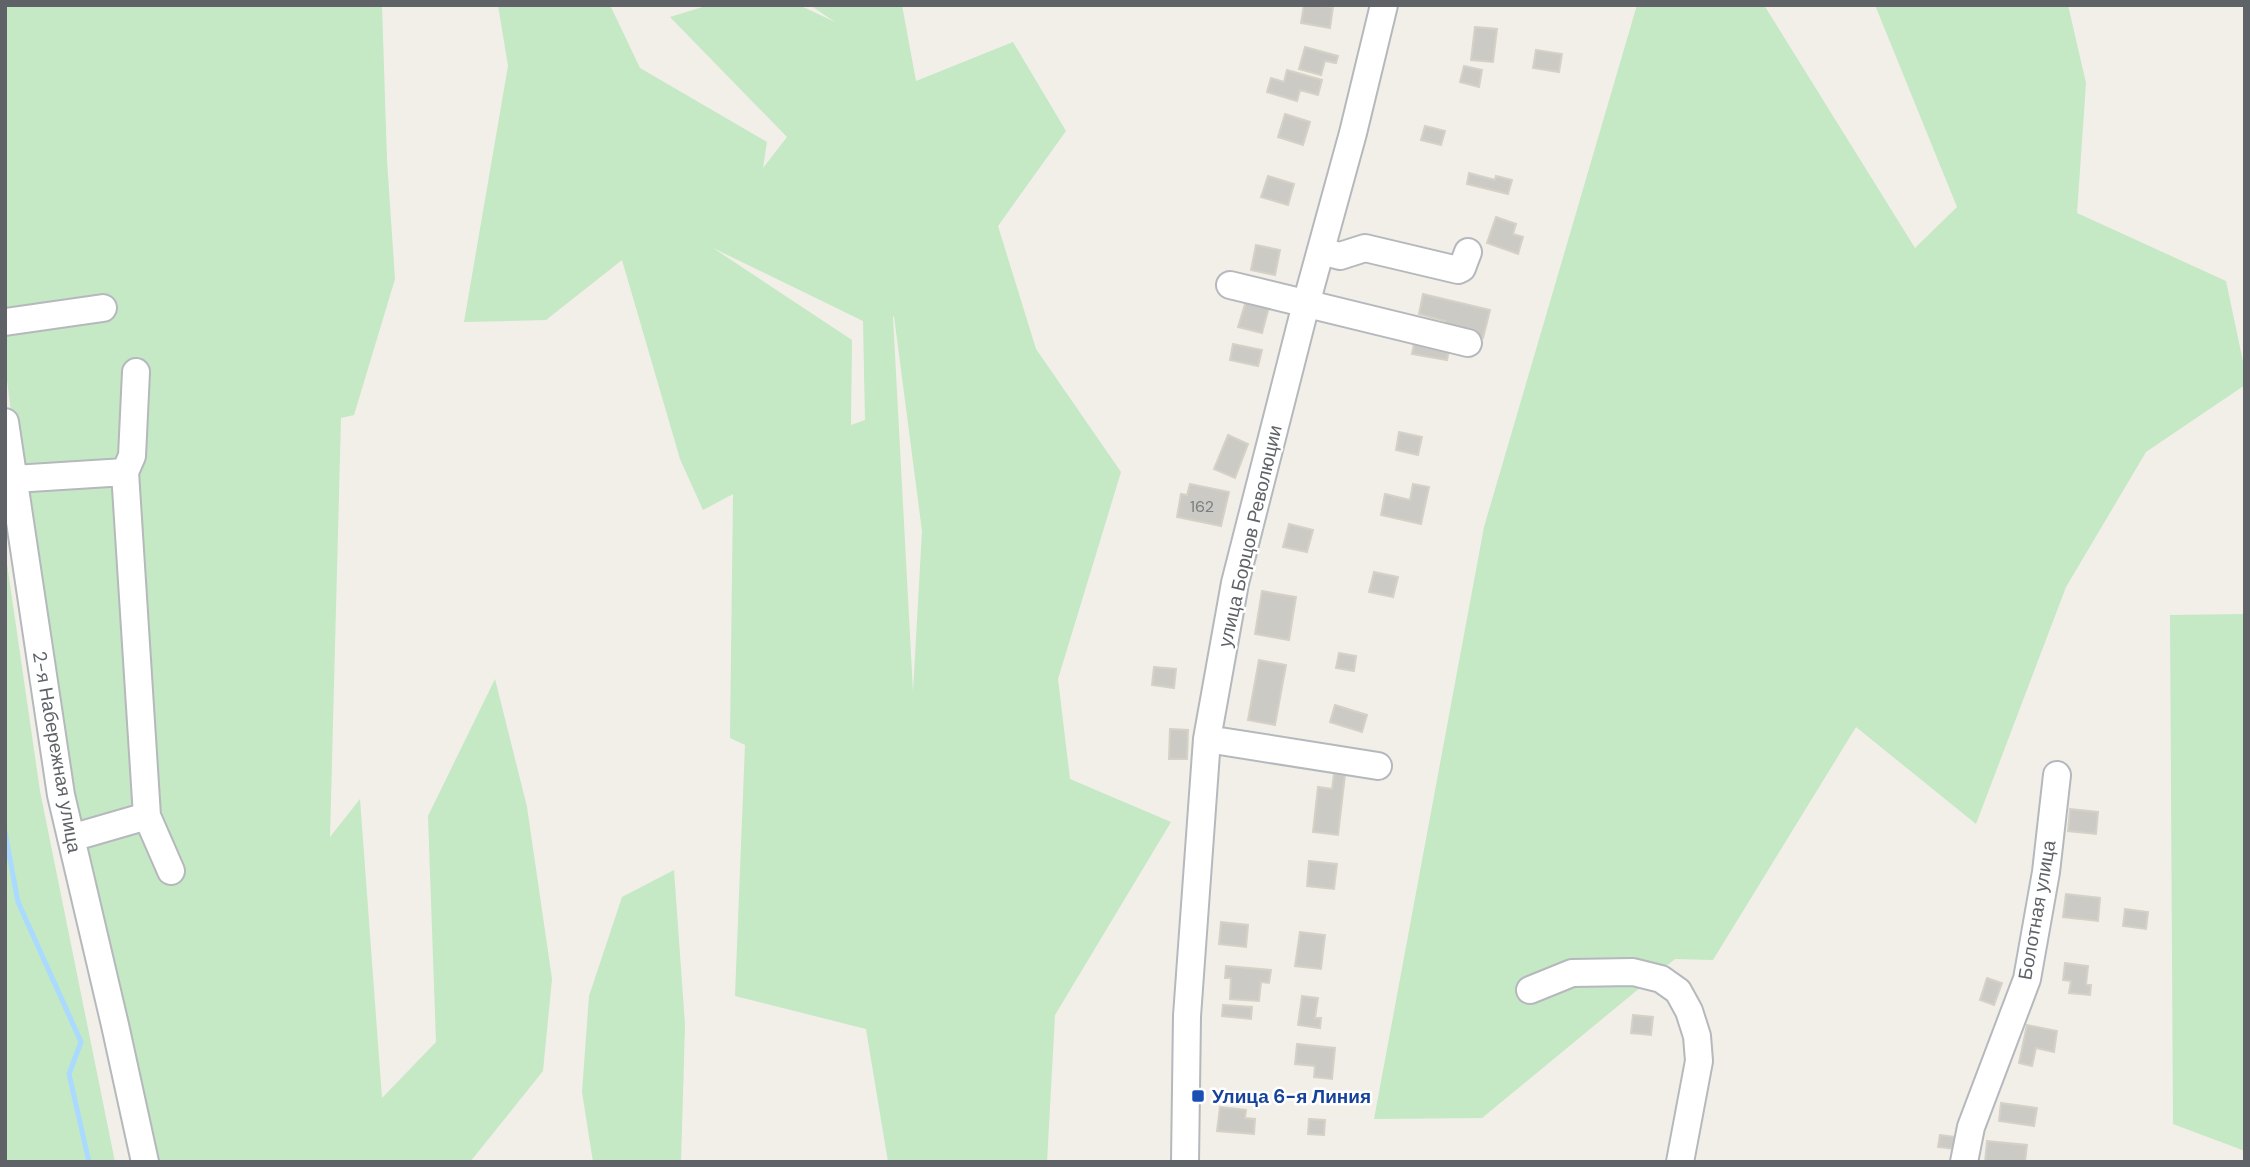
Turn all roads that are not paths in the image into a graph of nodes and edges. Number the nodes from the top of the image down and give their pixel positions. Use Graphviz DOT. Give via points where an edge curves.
graph roads {
  1 [pos="1384,5"];
  2 [pos="1321,251"];
  3 [pos="1468,252"];
  4 [pos="1230,285"];
  5 [pos="1306,304"];
  6 [pos="103,308"];
  7 [pos="5,322"];
  8 [pos="1468,343"];
  9 [pos="136,372"];
  10 [pos="5,422"];
  11 [pos="125,472"];
  12 [pos="14,479"];
  13 [pos="1207,739"];
  14 [pos="1378,766"];
  15 [pos="2057,775"];
  16 [pos="147,816"];
  17 [pos="71,838"];
  18 [pos="171,871"];
  19 [pos="1530,990"];
  20 [pos="145,1162"];
  21 [pos="1185,1162"];
  22 [pos="1680,1162"];
  23 [pos="1964,1162"];
  1 -- 2 [label="street, улица Борцов Революции"];
  2 -- 3 [label="street" via="1340,256 1365,248 1458,270"];
  2 -- 5 [label="street, улица Борцов Революции"];
  4 -- 5 [label="street"];
  5 -- 8 [label="street"];
  5 -- 13 [label="street, улица Борцов Революции" via="1235,583"];
  6 -- 7 [label="street"];
  9 -- 11 [label="street" via="132,456"];
  10 -- 12 [label="street, 2-я Набережная улица"];
  11 -- 12 [label="street"];
  11 -- 16 [label="street"];
  12 -- 17 [label="street, 2-я Набережная улица"];
  13 -- 14 [label="street"];
  13 -- 21 [label="street, улица Борцов Революции" via="1186,1017"];
  15 -- 23 [label="street, Болотная улица" via="2027,979 1971,1127"];
  16 -- 17 [label="street"];
  16 -- 18 [label="street"];
  17 -- 20 [label="street, 2-я Набережная улица"];
  19 -- 22 [label="street" via="1572,974 1633,972 1661,979 1678,992 1698,1036 1699,1061"];
}
